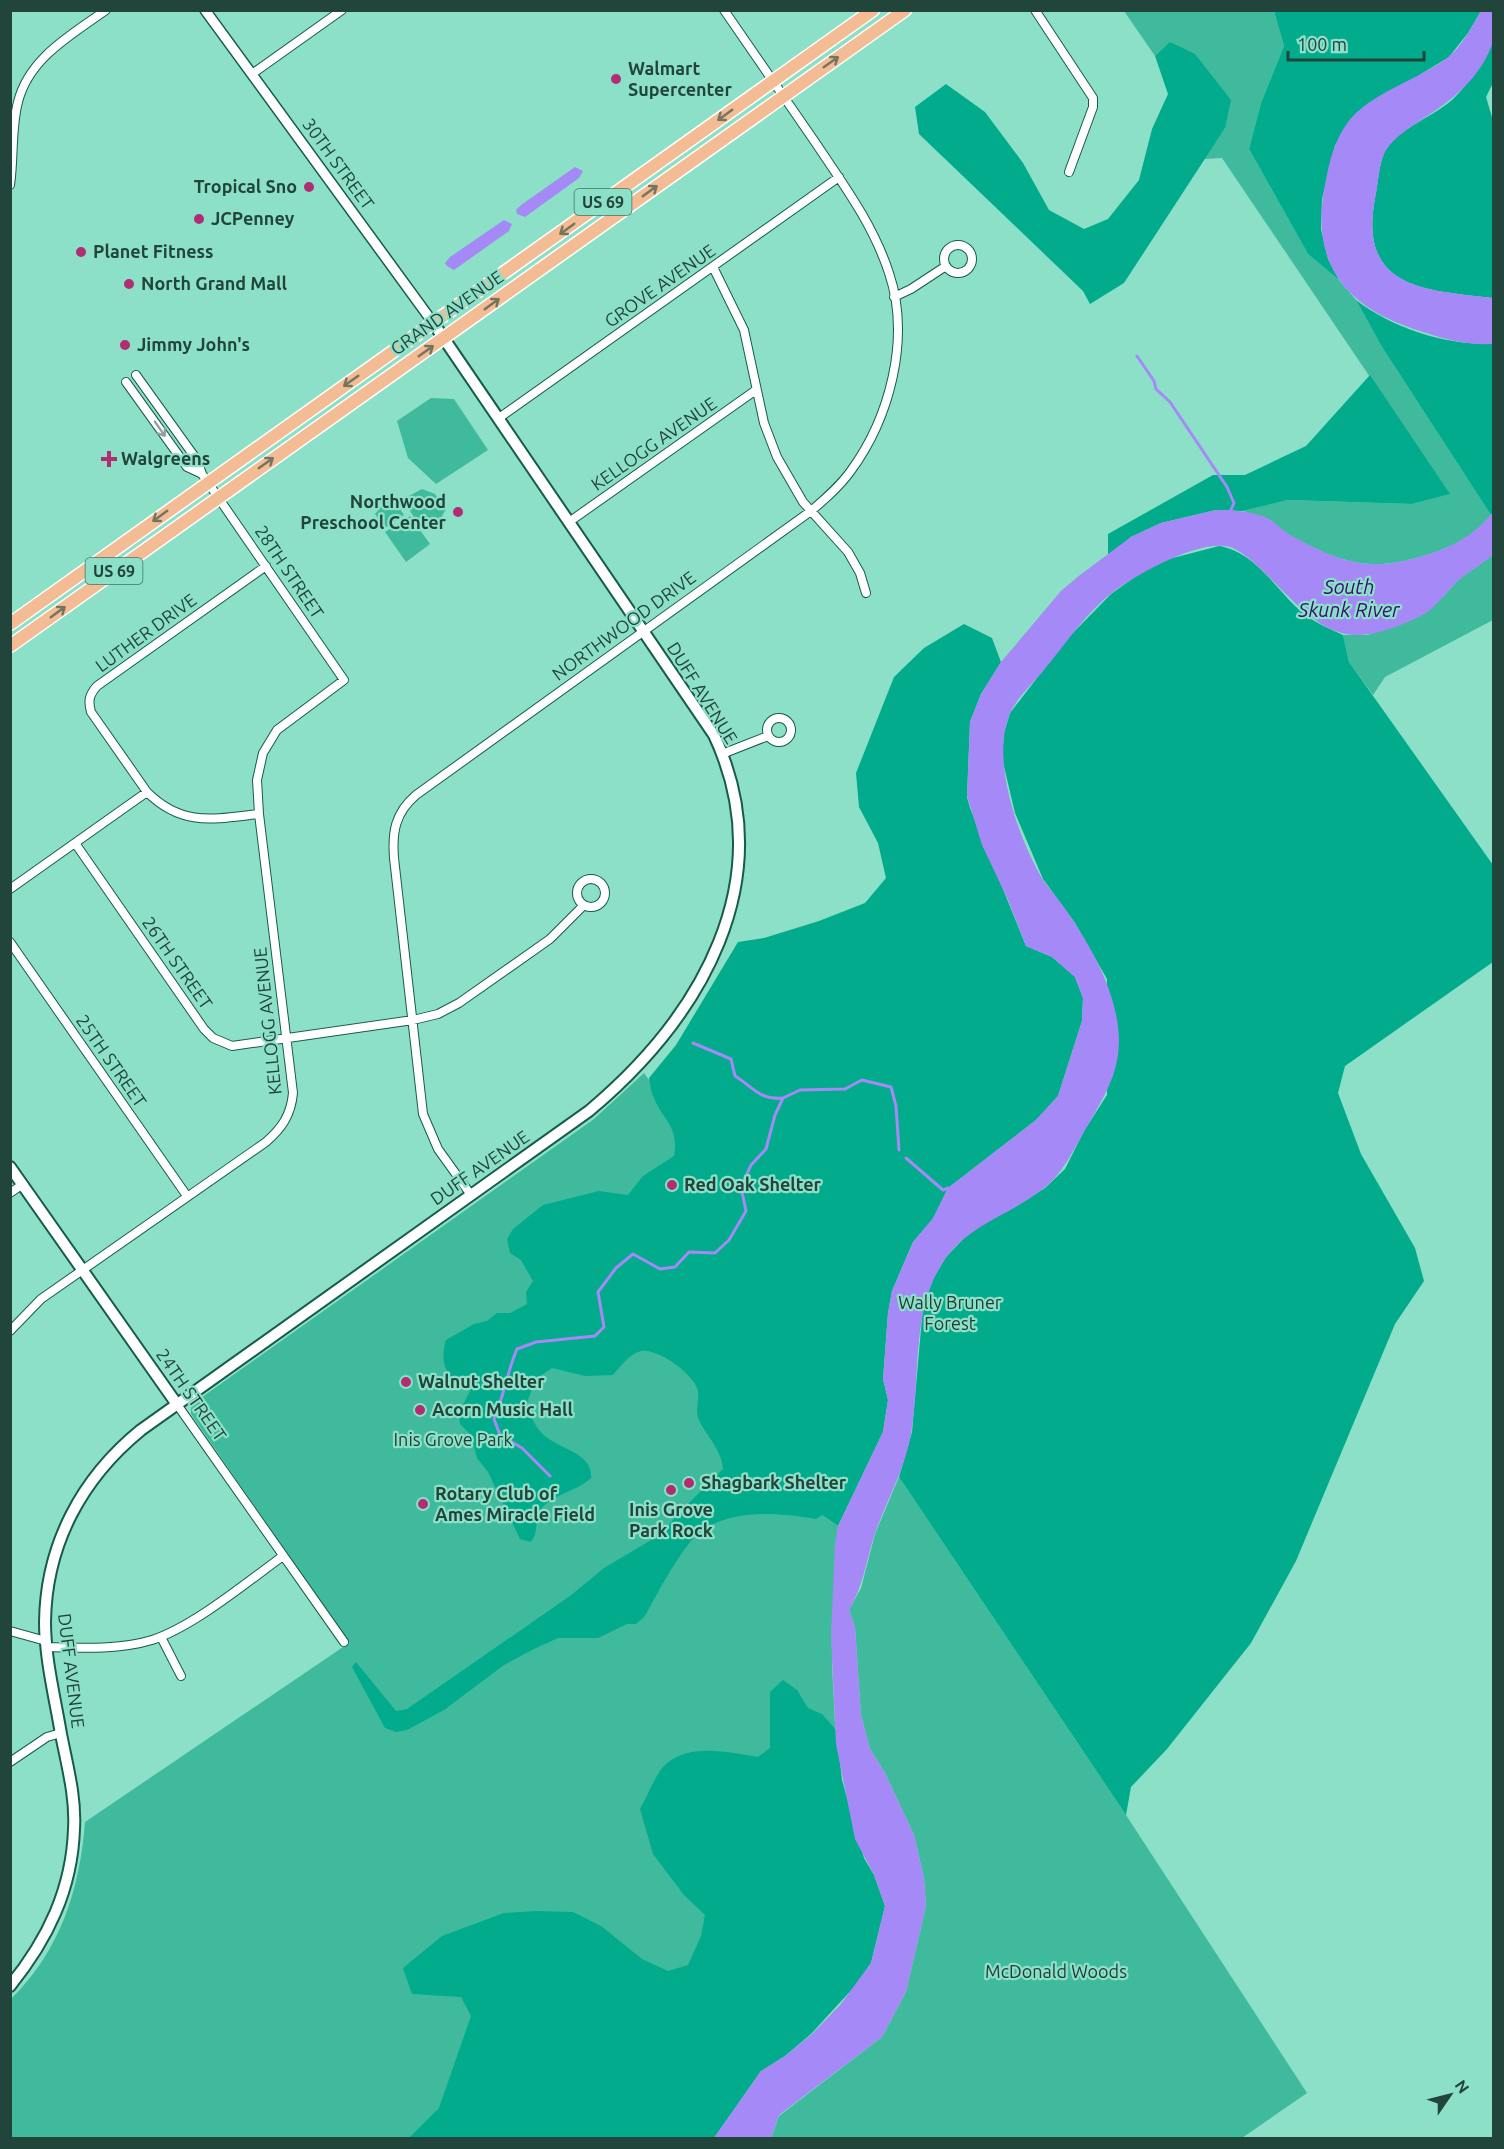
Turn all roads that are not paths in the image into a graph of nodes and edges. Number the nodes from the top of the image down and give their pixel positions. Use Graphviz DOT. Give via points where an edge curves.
graph roads {
  1 [pos="205,10"];
  2 [pos="342,10"];
  3 [pos="724,10"];
  4 [pos="873,10"];
  5 [pos="905,10"];
  6 [pos="1035,10"];
  7 [pos="105,11"];
  8 [pos="252,74"];
  9 [pos="773,81"];
  10 [pos="783,96"];
  11 [pos="1069,172"];
  12 [pos="838,177"];
  13 [pos="10,185"];
  14 [pos="946,266"];
  15 [pos="713,267"];
  16 [pos="894,297"];
  17 [pos="434,324"];
  18 [pos="444,338"];
  19 [pos="136,375"];
  20 [pos="126,382"];
  21 [pos="756,390"];
  22 [pos="499,418"];
  23 [pos="205,478"];
  24 [pos="218,496"];
  25 [pos="811,511"];
  26 [pos="569,522"];
  27 [pos="266,566"];
  28 [pos="866,593"];
  29 [pos="10,624"];
  30 [pos="643,631"];
  31 [pos="10,646"];
  32 [pos="344,680"];
  33 [pos="768,736"];
  34 [pos="722,754"];
  35 [pos="147,792"];
  36 [pos="259,814"];
  37 [pos="75,843"];
  38 [pos="10,889"];
  39 [pos="584,905"];
  40 [pos="10,942"];
  41 [pos="413,1020"];
  42 [pos="286,1040"];
  43 [pos="10,1167"];
  44 [pos="22,1184"];
  45 [pos="10,1193"];
  46 [pos="471,1195"];
  47 [pos="187,1196"];
  48 [pos="82,1269"];
  49 [pos="10,1331"];
  50 [pos="176,1403"];
  51 [pos="283,1556"];
  52 [pos="10,1631"];
  53 [pos="161,1637"];
  54 [pos="344,1642"];
  55 [pos="47,1644"];
  56 [pos="181,1676"];
  57 [pos="61,1733"];
  58 [pos="10,1762"];
  59 [pos="10,1986"];
  1 -- 8 [label="street, 30TH STREET"];
  2 -- 8 [label="street"];
  3 -- 9 [label="street, NORTHWOOD DRIVE"];
  4 -- 9 [label="main road, GRAND AVENUE / US 69"];
  10 -- 5 [label="main road, GRAND AVENUE / US 69, one-way"];
  6 -- 11 [label="street" via="1093,99"];
  7 -- 13 [label="street" via="55,47 27,80 17,103"];
  8 -- 17 [label="street, 30TH STREET"];
  9 -- 10 [label="street, NORTHWOOD DRIVE"];
  9 -- 17 [label="main road, GRAND AVENUE / US 69, one-way"];
  10 -- 12 [label="street, NORTHWOOD DRIVE"];
  18 -- 10 [label="main road, GRAND AVENUE / US 69, one-way"];
  12 -- 15 [label="street, GROVE AVENUE"];
  12 -- 16 [label="street, NORTHWOOD DRIVE" via="870,225"];
  14 -- 16 [label="street"];
  15 -- 21 [label="street" via="744,330"];
  15 -- 22 [label="street, GROVE AVENUE"];
  16 -- 25 [label="street, NORTHWOOD DRIVE" via="894,363 880,418 849,473"];
  17 -- 18 [label="main road, 30TH STREET"];
  17 -- 23 [label="main road, GRAND AVENUE / US 69, one-way"];
  18 -- 22 [label="main road, DUFF AVENUE"];
  24 -- 18 [label="main road, GRAND AVENUE / US 69, one-way"];
  19 -- 23 [label="street"];
  20 -- 23 [label="street, one-way" via="187,467"];
  21 -- 25 [label="street" via="777,457"];
  21 -- 26 [label="street, KELLOGG AVENUE"];
  22 -- 26 [label="main road, DUFF AVENUE"];
  23 -- 24 [label="street, 28TH STREET"];
  23 -- 29 [label="main road, GRAND AVENUE / US 69, one-way"];
  24 -- 27 [label="street, 28TH STREET"];
  31 -- 24 [label="main road, GRAND AVENUE / US 69, one-way"];
  25 -- 28 [label="street" via="848,552"];
  25 -- 30 [label="street, NORTHWOOD DRIVE"];
  26 -- 30 [label="main road, DUFF AVENUE"];
  27 -- 32 [label="street, 28TH STREET"];
  27 -- 35 [label="street, LUTHER DRIVE" via="91,693 91,712"];
  30 -- 34 [label="main road, DUFF AVENUE" via="714,735"];
  30 -- 41 [label="street, NORTHWOOD DRIVE" via="416,795 399,813 393,841"];
  32 -- 36 [label="street, KELLOGG AVENUE" via="287,722 269,741 259,765"];
  33 -- 34 [label="street"];
  34 -- 46 [label="main road, DUFF AVENUE" via="735,793 740,855 725,923 691,996 651,1053 622,1083"];
  35 -- 36 [label="street, LUTHER DRIVE" via="158,803 187,817 216,819"];
  35 -- 37 [label="street"];
  36 -- 42 [label="street, KELLOGG AVENUE"];
  37 -- 38 [label="street"];
  37 -- 42 [label="street, 26TH STREET" via="213,1038 222,1044 242,1047"];
  39 -- 41 [label="street, 26TH STREET" via="550,939 459,1003 438,1014"];
  40 -- 47 [label="street, 25TH STREET"];
  41 -- 42 [label="street, 26TH STREET"];
  41 -- 46 [label="street, NORTHWOOD DRIVE" via="423,1114 438,1149"];
  42 -- 47 [label="street, KELLOGG AVENUE" via="293,1093 286,1120 266,1143"];
  43 -- 44 [label="main road, 24TH STREET"];
  44 -- 45 [label="street"];
  44 -- 48 [label="main road, 24TH STREET"];
  46 -- 50 [label="main road, DUFF AVENUE"];
  47 -- 48 [label="street, KELLOGG AVENUE"];
  48 -- 49 [label="street, KELLOGG AVENUE" via="41,1299"];
  48 -- 50 [label="main road, 24TH STREET"];
  50 -- 51 [label="street, 24TH STREET"];
  50 -- 55 [label="main road, DUFF AVENUE" via="105,1461 71,1514 51,1568 46,1595"];
  51 -- 53 [label="street"];
  51 -- 54 [label="street, 24TH STREET"];
  52 -- 55 [label="street"];
  53 -- 55 [label="street" via="118,1647"];
  53 -- 56 [label="street"];
  55 -- 57 [label="main road, DUFF AVENUE"];
  57 -- 58 [label="street" via="47,1737"];
  57 -- 59 [label="main road, DUFF AVENUE" via="74,1827 67,1879 51,1927"];
}
